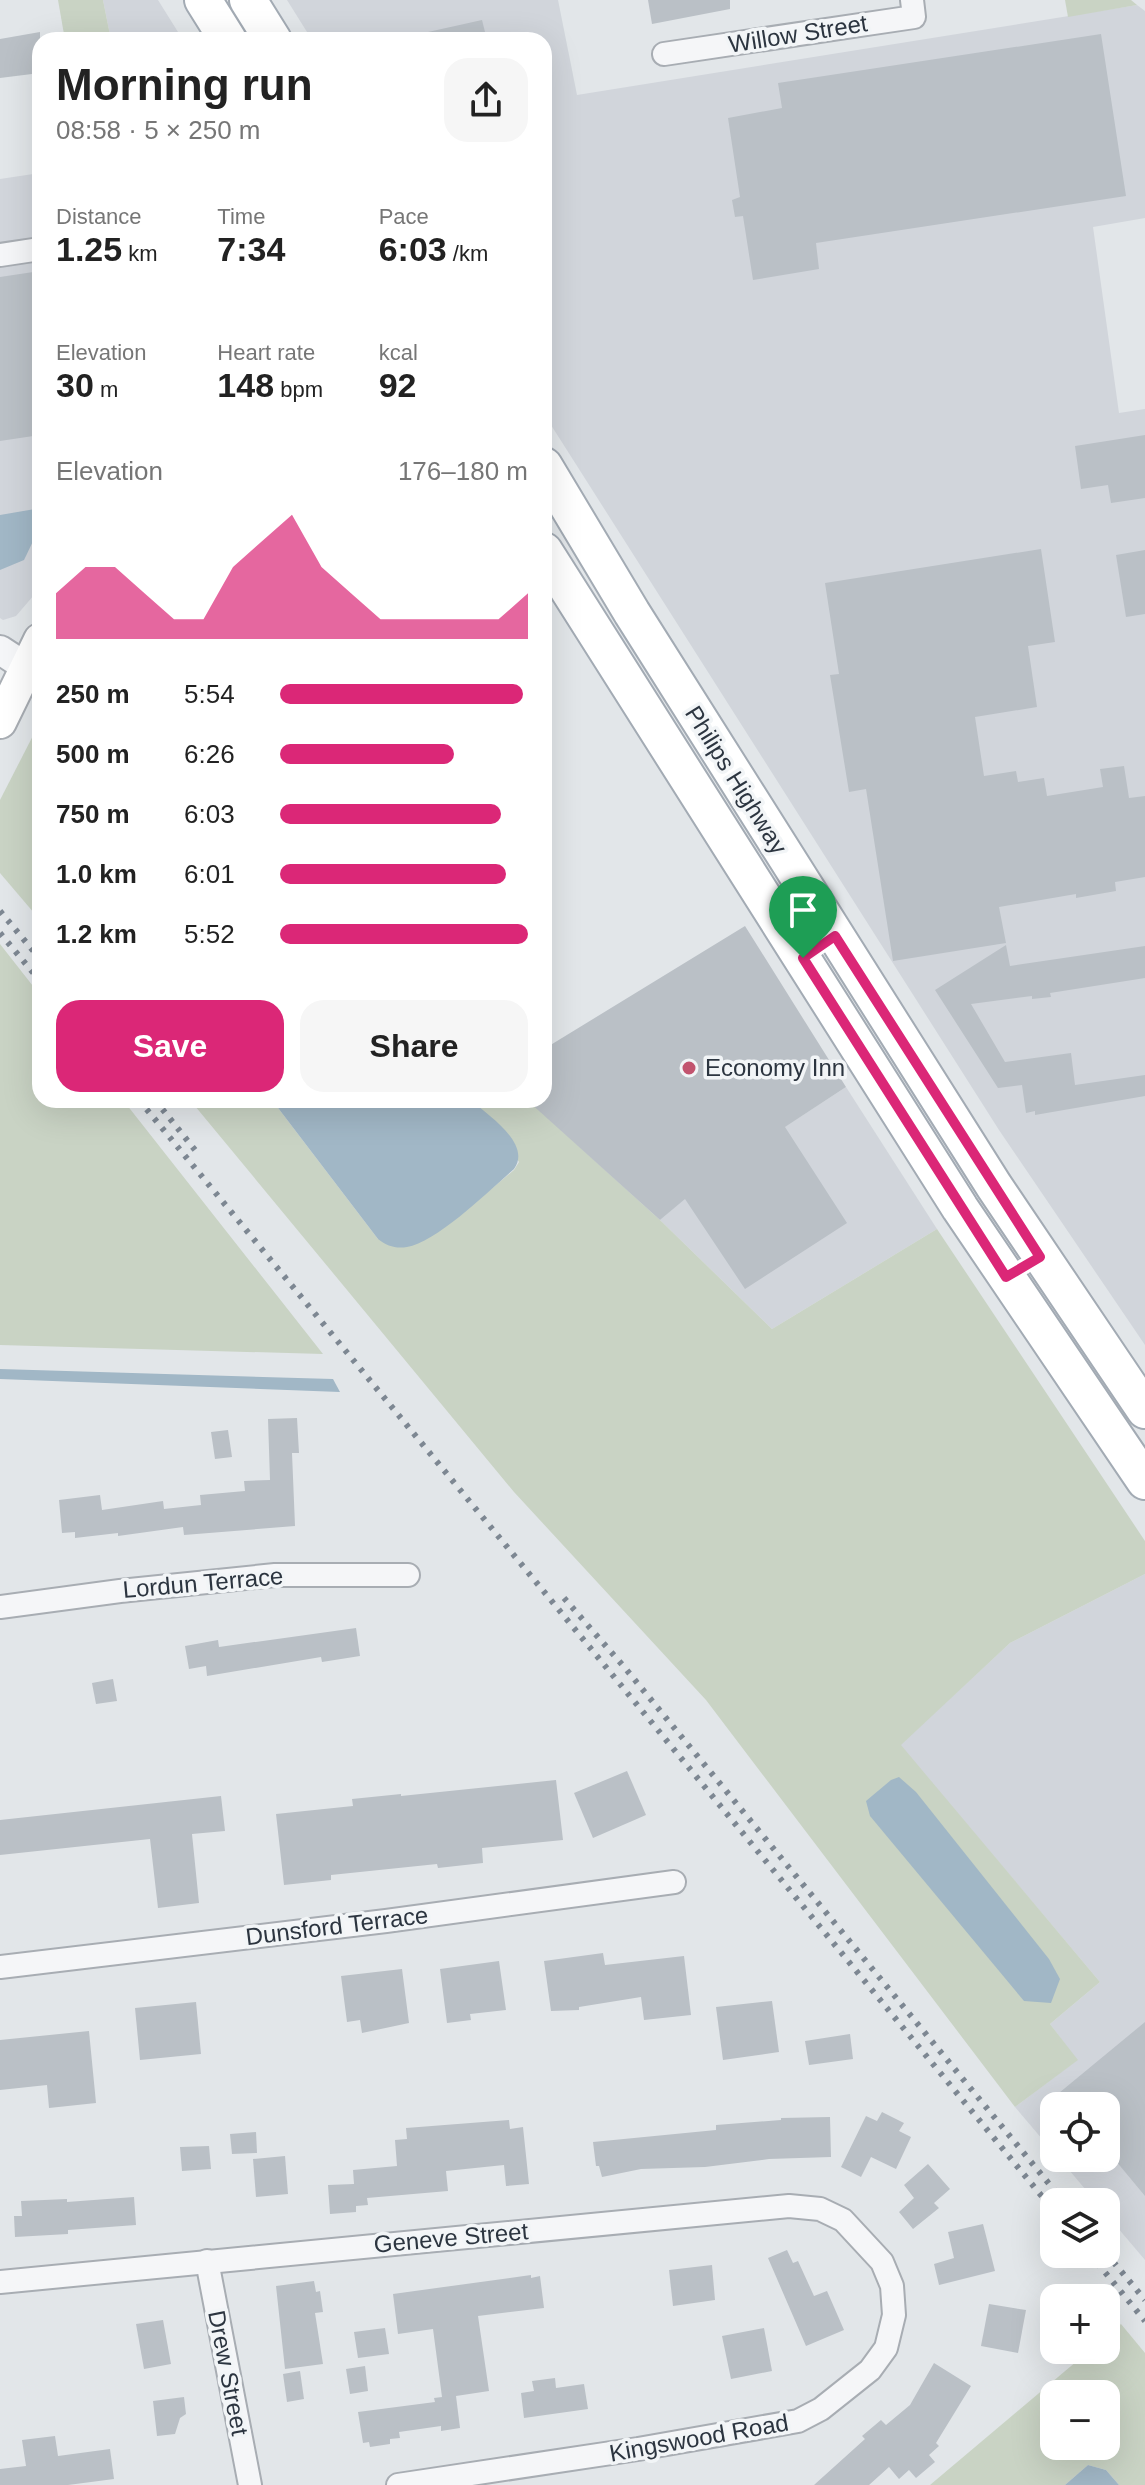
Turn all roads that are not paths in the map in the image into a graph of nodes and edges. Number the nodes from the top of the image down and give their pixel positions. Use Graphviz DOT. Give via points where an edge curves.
graph roads {
  1 [pos="203,0"];
  2 [pos="248,0"];
  3 [pos="912,0"];
  4 [pos="223,32"];
  5 [pos="268,32"];
  6 [pos="664,54"];
  7 [pos="32,250"];
  8 [pos="0,255"];
  9 [pos="552,479"];
  10 [pos="552,564"];
  11 [pos="632,613"];
  12 [pos="598,636"];
  13 [pos="22,653"];
  14 [pos="0,722"];
  15 [pos="835,936"];
  16 [pos="803,958"];
  17 [pos="1040,1257"];
  18 [pos="1006,1277"];
  19 [pos="1145,1410"];
  20 [pos="1145,1481"];
  21 [pos="408,1575"];
  22 [pos="0,1607"];
  23 [pos="674,1882"];
  24 [pos="0,1967"];
  25 [pos="207,2261"];
  26 [pos="882,2262"];
  27 [pos="0,2282"];
  28 [pos="250,2485"];
  29 [pos="398,2485"];
  1 -- 4 [label="main road"];
  2 -- 5 [label="main road"];
  3 -- 6 [label="street, Willow Street" via="914,17"];
  7 -- 8 [label="street"];
  9 -- 11 [label="main road, Philips Highway"];
  10 -- 12 [label="main road, Philips Highway"];
  11 -- 12 [label="street"];
  11 -- 15 [label="main road, Philips Highway"];
  12 -- 16 [label="main road, Philips Highway"];
  13 -- 14 [label="main road"];
  15 -- 16 [label="street"];
  15 -- 17 [label="main road, Philips Highway"];
  16 -- 18 [label="main road, Philips Highway"];
  17 -- 18 [label="street"];
  17 -- 19 [label="main road, Philips Highway"];
  18 -- 20 [label="main road, Philips Highway"];
  21 -- 22 [label="street, Lordun Terrace" via="275,1575"];
  23 -- 24 [label="street, Dunsford Terrace"];
  25 -- 26 [label="street, Geneve Street" via="789,2206 820,2209 843,2220"];
  25 -- 27 [label="street, Geneve Street"];
  25 -- 28 [label="street, Drew Street"];
  26 -- 29 [label="street, Kingswood Road" via="892,2286 894,2315 886,2348 870,2370 798,2421"];
}
